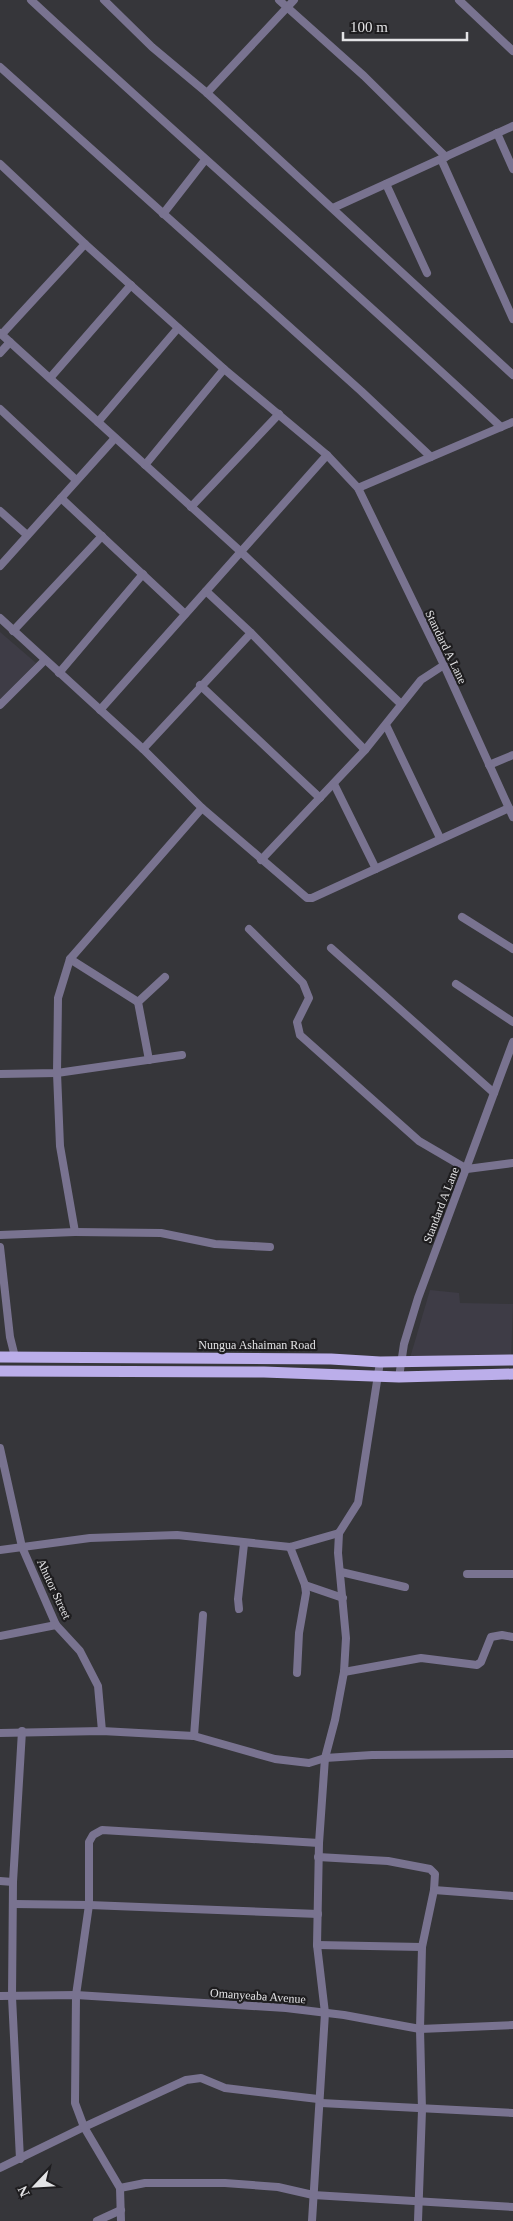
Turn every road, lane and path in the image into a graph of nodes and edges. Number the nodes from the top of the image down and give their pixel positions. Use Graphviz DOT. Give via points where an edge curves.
graph roads {
  1 [pos="31,0"];
  2 [pos="104,0"];
  3 [pos="279,0"];
  4 [pos="294,0"];
  5 [pos="459,0"];
  6 [pos="287,7"];
  7 [pos="513,51"];
  8 [pos="0,67"];
  9 [pos="207,93"];
  10 [pos="513,126"];
  11 [pos="497,133"];
  12 [pos="444,158"];
  13 [pos="205,160"];
  14 [pos="0,164"];
  15 [pos="513,168"];
  16 [pos="386,184"];
  17 [pos="333,208"];
  18 [pos="163,214"];
  19 [pos="84,244"];
  20 [pos="427,273"];
  21 [pos="131,285"];
  22 [pos="513,319"];
  23 [pos="178,328"];
  24 [pos="1,334"];
  25 [pos="10,342"];
  26 [pos="0,353"];
  27 [pos="224,369"];
  28 [pos="513,375"];
  29 [pos="50,378"];
  30 [pos="1,412"];
  31 [pos="279,414"];
  32 [pos="98,422"];
  33 [pos="513,422"];
  34 [pos="502,427"];
  35 [pos="115,438"];
  36 [pos="327,455"];
  37 [pos="431,457"];
  38 [pos="145,465"];
  39 [pos="76,480"];
  40 [pos="358,488"];
  41 [pos="61,498"];
  42 [pos="191,507"];
  43 [pos="0,511"];
  44 [pos="27,535"];
  45 [pos="102,536"];
  46 [pos="240,551"];
  47 [pos="0,566"];
  48 [pos="143,574"];
  49 [pos="206,591"];
  50 [pos="185,614"];
  51 [pos="0,618"];
  52 [pos="13,630"];
  53 [pos="251,633"];
  54 [pos="45,660"];
  55 [pos="444,665"];
  56 [pos="59,673"];
  57 [pos="200,686"];
  58 [pos="402,704"];
  59 [pos="0,705"];
  60 [pos="100,710"];
  61 [pos="386,725"];
  62 [pos="143,749"];
  63 [pos="365,750"];
  64 [pos="513,755"];
  65 [pos="489,765"];
  66 [pos="334,784"];
  67 [pos="320,798"];
  68 [pos="202,808"];
  69 [pos="509,808"];
  70 [pos="513,817"];
  71 [pos="440,838"];
  72 [pos="261,860"];
  73 [pos="376,868"];
  74 [pos="462,917"];
  75 [pos="249,929"];
  76 [pos="331,948"];
  77 [pos="513,949"];
  78 [pos="70,959"];
  79 [pos="165,977"];
  80 [pos="456,984"];
  81 [pos="138,1002"];
  82 [pos="513,1022"];
  83 [pos="513,1042"];
  84 [pos="182,1055"];
  85 [pos="149,1060"];
  86 [pos="504,1065"];
  87 [pos="513,1068"];
  88 [pos="57,1073"];
  89 [pos="0,1074"];
  90 [pos="494,1093"];
  91 [pos="513,1163"];
  92 [pos="466,1169"];
  93 [pos="75,1232"];
  94 [pos="0,1235"];
  95 [pos="0,1247"];
  96 [pos="270,1248"];
  97 [pos="0,1357"];
  98 [pos="15,1357"];
  99 [pos="513,1360"];
  100 [pos="380,1362"];
  101 [pos="400,1362"];
  102 [pos="0,1371"];
  103 [pos="513,1374"];
  104 [pos="379,1377"];
  105 [pos="399,1377"];
  106 [pos="0,1448"];
  107 [pos="2,1468"];
  108 [pos="339,1534"];
  109 [pos="244,1544"];
  110 [pos="22,1547"];
  111 [pos="290,1547"];
  112 [pos="0,1550"];
  113 [pos="340,1572"];
  114 [pos="467,1574"];
  115 [pos="513,1574"];
  116 [pos="305,1585"];
  117 [pos="405,1586"];
  118 [pos="343,1598"];
  119 [pos="239,1609"];
  120 [pos="203,1614"];
  121 [pos="56,1625"];
  122 [pos="0,1636"];
  123 [pos="513,1637"];
  124 [pos="344,1672"];
  125 [pos="297,1673"];
  126 [pos="22,1731"];
  127 [pos="102,1731"];
  128 [pos="0,1733"];
  129 [pos="194,1736"];
  130 [pos="513,1754"];
  131 [pos="325,1758"];
  132 [pos="319,1843"];
  133 [pos="318,1857"];
  134 [pos="0,1881"];
  135 [pos="13,1882"];
  136 [pos="434,1890"];
  137 [pos="513,1896"];
  138 [pos="14,1904"];
  139 [pos="89,1905"];
  140 [pos="318,1914"];
  141 [pos="317,1945"];
  142 [pos="422,1947"];
  143 [pos="76,1995"];
  144 [pos="0,1996"];
  145 [pos="12,1997"];
  146 [pos="325,2013"];
  147 [pos="513,2025"];
  148 [pos="420,2029"];
  149 [pos="320,2101"];
  150 [pos="422,2110"];
  151 [pos="513,2113"];
  152 [pos="84,2126"];
  153 [pos="20,2159"];
  154 [pos="0,2168"];
  155 [pos="120,2188"];
  156 [pos="313,2195"];
  157 [pos="417,2200"];
  158 [pos="513,2207"];
  159 [pos="121,2210"];
  160 [pos="97,2221"];
  161 [pos="121,2221"];
  162 [pos="312,2221"];
  163 [pos="418,2221"];
  1 -- 13 [label="street"];
  2 -- 9 [label="street" via="152,47"];
  3 -- 6 [label="street"];
  4 -- 6 [label="street"];
  5 -- 7 [label="street"];
  6 -- 9 [label="street"];
  6 -- 12 [label="street" via="364,76"];
  8 -- 18 [label="street"];
  9 -- 17 [label="street"];
  10 -- 11 [label="street"];
  11 -- 12 [label="street"];
  11 -- 15 [label="street"];
  12 -- 16 [label="street"];
  12 -- 22 [label="street"];
  13 -- 18 [label="street"];
  13 -- 34 [label="street" via="369,304"];
  14 -- 19 [label="street, Standard A Lane"];
  16 -- 17 [label="street"];
  16 -- 20 [label="street"];
  17 -- 28 [label="street"];
  18 -- 37 [label="street"];
  19 -- 21 [label="street, Standard A Lane"];
  19 -- 24 [label="street"];
  21 -- 23 [label="street, Standard A Lane"];
  21 -- 29 [label="street"];
  23 -- 27 [label="street, Standard A Lane"];
  23 -- 32 [label="street"];
  24 -- 25 [label="street"];
  25 -- 26 [label="street"];
  25 -- 29 [label="street"];
  27 -- 31 [label="street, Standard A Lane"];
  27 -- 38 [label="street"];
  29 -- 32 [label="street"];
  30 -- 39 [label="street"];
  31 -- 36 [label="street, Standard A Lane"];
  31 -- 42 [label="street"];
  32 -- 35 [label="street"];
  33 -- 34 [label="street"];
  34 -- 37 [label="street"];
  35 -- 38 [label="street"];
  35 -- 39 [label="street"];
  36 -- 40 [label="street, Standard A Lane"];
  36 -- 46 [label="street"];
  37 -- 40 [label="street"];
  38 -- 42 [label="street"];
  39 -- 41 [label="street"];
  40 -- 55 [label="street, Standard A Lane"];
  41 -- 44 [label="street"];
  41 -- 45 [label="street"];
  42 -- 46 [label="street"];
  43 -- 44 [label="street"];
  44 -- 47 [label="street"];
  45 -- 48 [label="street"];
  45 -- 52 [label="street"];
  46 -- 49 [label="street"];
  46 -- 58 [label="street"];
  48 -- 50 [label="street"];
  48 -- 56 [label="street"];
  49 -- 50 [label="street"];
  49 -- 53 [label="street"];
  50 -- 60 [label="street"];
  51 -- 52 [label="street"];
  52 -- 54 [label="street"];
  53 -- 57 [label="street"];
  53 -- 63 [label="street"];
  54 -- 56 [label="street"];
  54 -- 59 [label="street"];
  55 -- 58 [label="street" via="421,680"];
  55 -- 65 [label="street, Standard A Lane"];
  56 -- 60 [label="street"];
  57 -- 62 [label="street"];
  57 -- 67 [label="street"];
  58 -- 61 [label="street"];
  60 -- 62 [label="street"];
  61 -- 63 [label="street"];
  61 -- 71 [label="street"];
  62 -- 68 [label="street"];
  63 -- 66 [label="street"];
  64 -- 65 [label="street"];
  65 -- 69 [label="street, Standard A Lane"];
  66 -- 67 [label="street"];
  66 -- 73 [label="street"];
  67 -- 72 [label="street"];
  68 -- 72 [label="street"];
  68 -- 78 [label="street"];
  69 -- 70 [label="street, Standard A Lane"];
  69 -- 71 [label="street"];
  71 -- 73 [label="street"];
  72 -- 73 [label="street" via="307,898"];
  74 -- 77 [label="street"];
  75 -- 92 [label="street" via="303,983 309,998 297,1022 300,1035 419,1141"];
  76 -- 90 [label="street"];
  78 -- 81 [label="street"];
  78 -- 88 [label="street" via="58,998"];
  79 -- 81 [label="street"];
  80 -- 82 [label="street"];
  81 -- 85 [label="street"];
  83 -- 86 [label="street, Standard A Lane"];
  84 -- 85 [label="street"];
  85 -- 88 [label="street"];
  86 -- 87 [label="street"];
  86 -- 90 [label="street, Standard A Lane"];
  88 -- 89 [label="street"];
  88 -- 93 [label="street" via="60,1146"];
  90 -- 92 [label="street, Standard A Lane"];
  91 -- 92 [label="street"];
  92 -- 101 [label="street, Standard A Lane" via="418,1298"];
  93 -- 94 [label="street"];
  93 -- 96 [label="street" via="161,1234 215,1244"];
  95 -- 98 [label="street"];
  97 -- 98 [label="main road, Nungua Ashaiman Road"];
  98 -- 100 [label="main road, Nungua Ashaiman Road"];
  99 -- 101 [label="main road, Nungua Ashaiman Road"];
  100 -- 101 [label="main road, Nungua Ashaiman Road"];
  100 -- 104 [label="street"];
  101 -- 105 [label="street, Standard A Lane"];
  102 -- 104 [label="main road" via="264,1372"];
  103 -- 105 [label="main road"];
  104 -- 105 [label="main road"];
  104 -- 108 [label="street" via="358,1504"];
  106 -- 107 [label="street, Ahutor Street"];
  107 -- 110 [label="street, Ahutor Street"];
  108 -- 111 [label="street"];
  108 -- 113 [label="street"];
  109 -- 110 [label="street" via="177,1535 90,1538"];
  109 -- 111 [label="street"];
  109 -- 119 [label="street"];
  110 -- 112 [label="street"];
  110 -- 121 [label="street, Ahutor Street"];
  111 -- 116 [label="street"];
  113 -- 117 [label="street"];
  113 -- 118 [label="street"];
  114 -- 115 [label="street"];
  116 -- 118 [label="street"];
  116 -- 125 [label="street"];
  118 -- 124 [label="street"];
  120 -- 129 [label="street"];
  121 -- 122 [label="street"];
  121 -- 127 [label="street, Ahutor Street" via="80,1651 98,1686"];
  123 -- 124 [label="street" via="491,1637 477,1666 421,1658"];
  124 -- 131 [label="street"];
  126 -- 127 [label="street"];
  126 -- 128 [label="street"];
  126 -- 135 [label="street"];
  127 -- 129 [label="street"];
  129 -- 131 [label="street" via="275,1760 309,1763"];
  130 -- 131 [label="street"];
  131 -- 132 [label="street"];
  132 -- 133 [label="street"];
  132 -- 139 [label="street" via="102,1830 89,1842"];
  133 -- 136 [label="street" via="388,1861 430,1869 434,1874"];
  133 -- 140 [label="street"];
  134 -- 135 [label="street"];
  135 -- 138 [label="street"];
  136 -- 137 [label="street"];
  136 -- 142 [label="street"];
  138 -- 139 [label="street"];
  138 -- 145 [label="street"];
  139 -- 140 [label="street"];
  139 -- 143 [label="street"];
  140 -- 141 [label="street"];
  141 -- 142 [label="street"];
  141 -- 146 [label="street"];
  142 -- 148 [label="street"];
  143 -- 145 [label="street, Omanyeaba Avenue"];
  143 -- 146 [label="street, Omanyeaba Avenue"];
  143 -- 152 [label="street" via="75,2103"];
  144 -- 145 [label="street, Omanyeaba Avenue"];
  145 -- 153 [label="street"];
  146 -- 148 [label="street, Omanyeaba Avenue"];
  146 -- 149 [label="street"];
  147 -- 148 [label="street, Omanyeaba Avenue"];
  148 -- 150 [label="street"];
  149 -- 150 [label="street"];
  149 -- 152 [label="street" via="225,2088 201,2078 186,2080"];
  149 -- 156 [label="street"];
  150 -- 151 [label="street"];
  150 -- 157 [label="street"];
  152 -- 153 [label="street"];
  152 -- 155 [label="street"];
  153 -- 154 [label="street"];
  155 -- 156 [label="street" via="144,2183 225,2183 278,2187"];
  155 -- 159 [label="street"];
  156 -- 157 [label="street"];
  156 -- 162 [label="street"];
  157 -- 158 [label="street"];
  157 -- 163 [label="street"];
  159 -- 160 [label="street"];
  159 -- 161 [label="street"];
}
